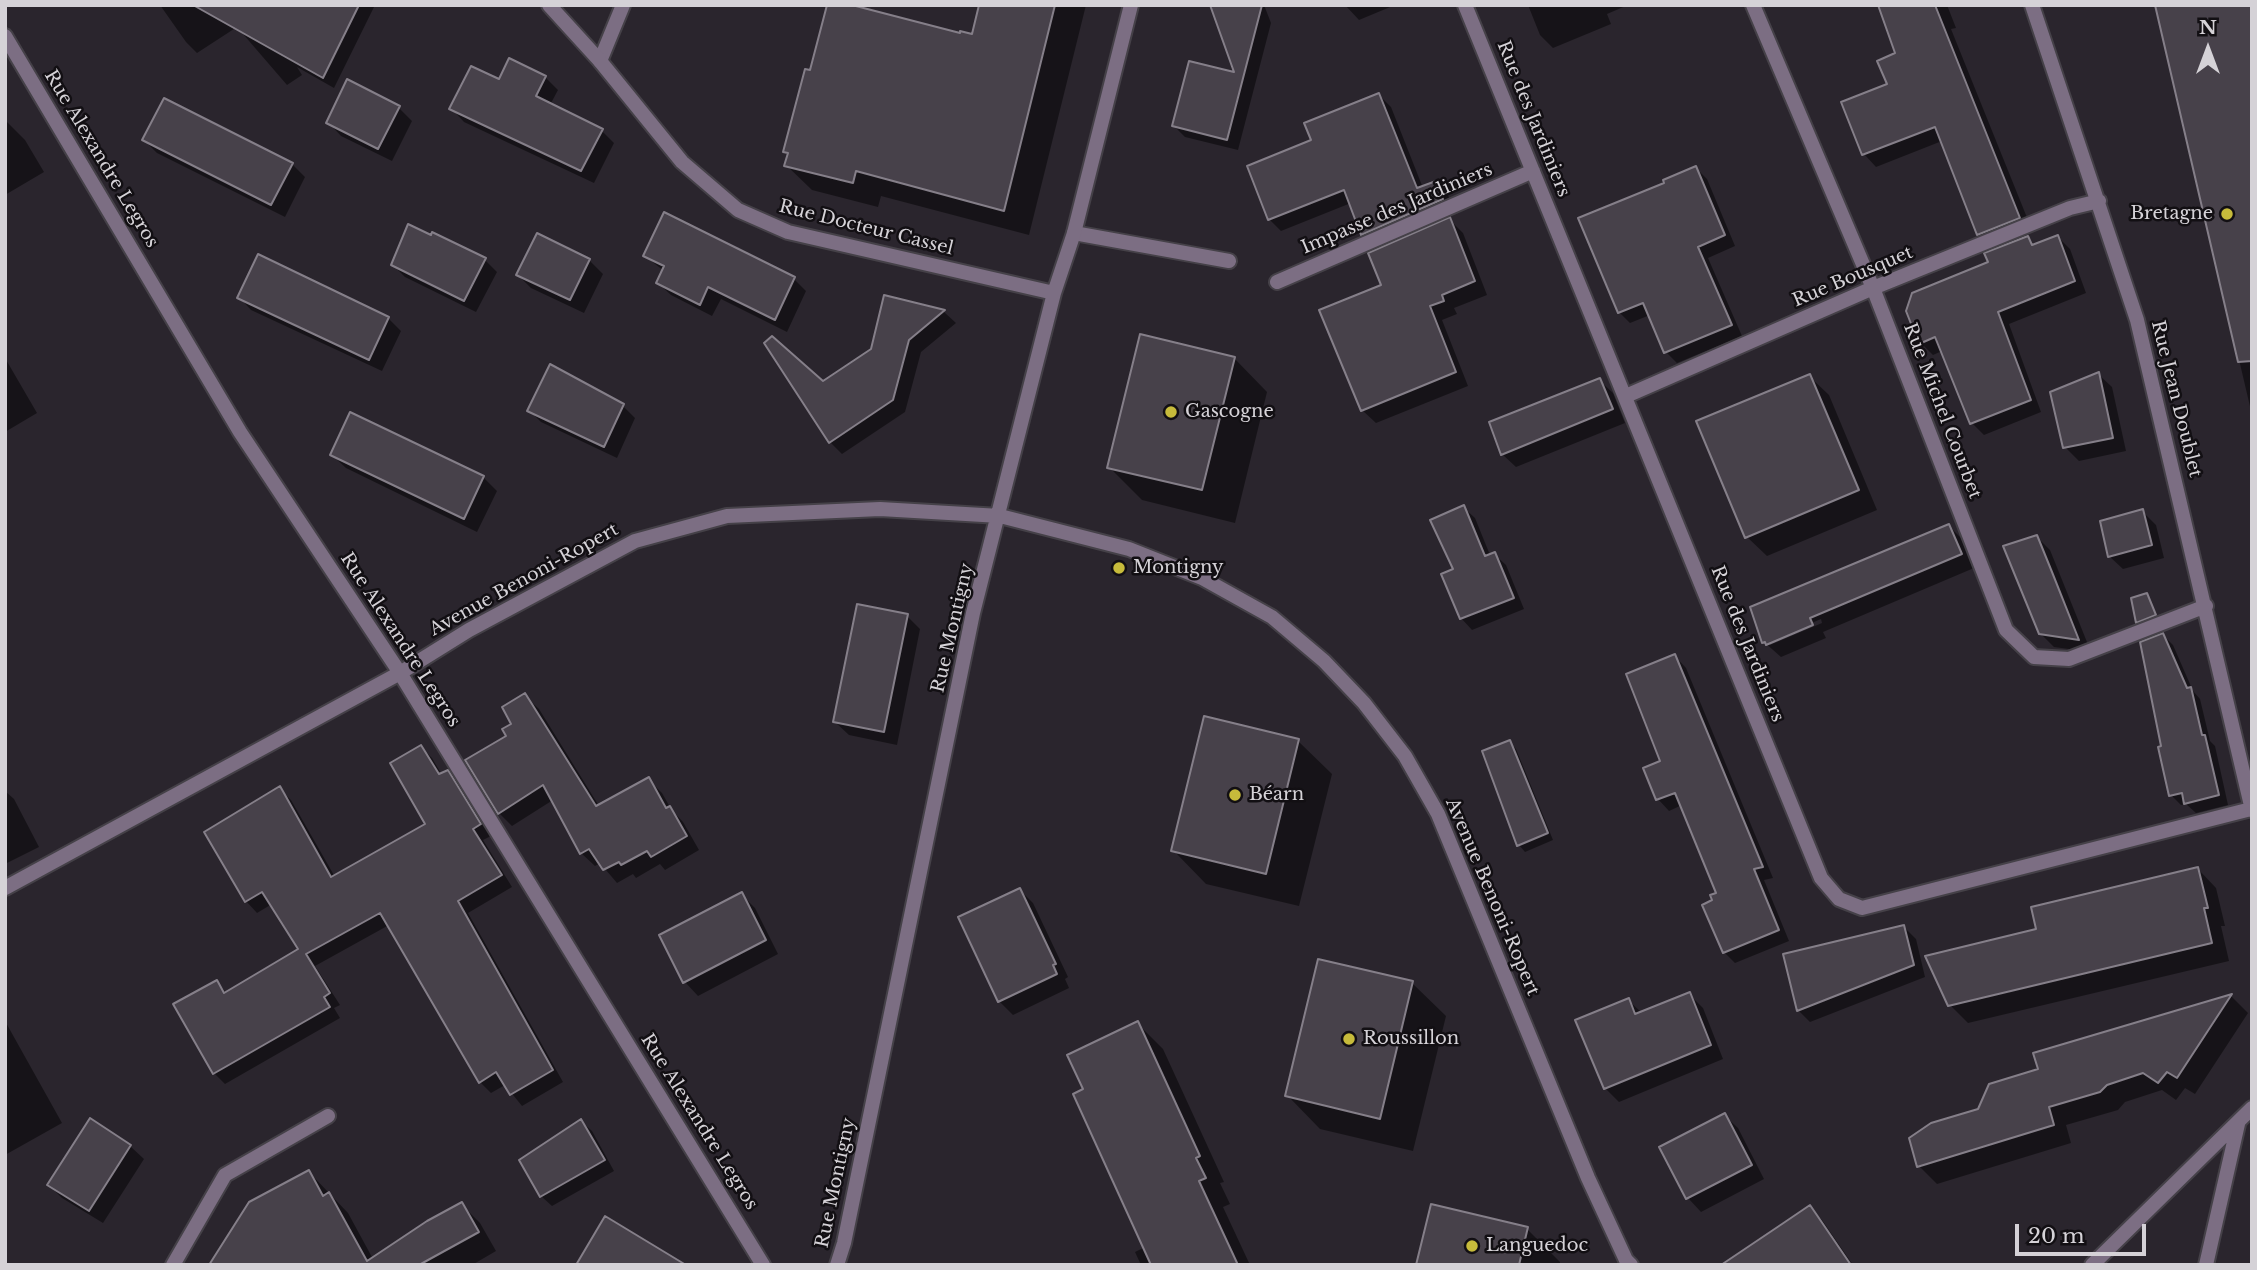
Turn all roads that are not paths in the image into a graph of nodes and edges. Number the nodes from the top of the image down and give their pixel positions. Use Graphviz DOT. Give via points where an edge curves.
graph roads {
  1 [pos="549,5"];
  2 [pos="623,5"];
  3 [pos="1131,5"];
  4 [pos="1465,5"];
  5 [pos="1754,5"];
  6 [pos="2032,5"];
  7 [pos="7,43"];
  8 [pos="600,61"];
  9 [pos="1534,172"];
  10 [pos="2099,201"];
  11 [pos="1074,233"];
  12 [pos="1229,261"];
  13 [pos="1277,282"];
  14 [pos="1873,288"];
  15 [pos="1054,293"];
  16 [pos="1626,396"];
  17 [pos="1000,516"];
  18 [pos="2206,606"];
  19 [pos="400,673"];
  20 [pos="2252,810"];
  21 [pos="5,888"];
  22 [pos="2252,1108"];
  23 [pos="328,1116"];
  24 [pos="2238,1123"];
  25 [pos="173,1265"];
  26 [pos="763,1265"];
  27 [pos="838,1265"];
  28 [pos="1631,1265"];
  29 [pos="2092,1265"];
  30 [pos="2206,1265"];
  1 -- 8 [label="street, Rue Docteur Cassel"];
  2 -- 8 [label="street"];
  3 -- 11 [label="street, Rue Montigny"];
  4 -- 9 [label="street, Rue des Jardiniers"];
  5 -- 14 [label="street, Rue Michel Courbet"];
  6 -- 10 [label="street, Rue Jean Doublet"];
  7 -- 19 [label="street, Rue Alexandre Legros" via="240,432"];
  8 -- 15 [label="street, Rue Docteur Cassel" via="682,162 738,210 788,232"];
  9 -- 13 [label="street, Impasse des Jardiniers"];
  9 -- 16 [label="street, Rue des Jardiniers"];
  10 -- 14 [label="street, Rue Bousquet" via="2070,208"];
  10 -- 18 [label="street, Rue Jean Doublet" via="2137,320"];
  11 -- 12 [label="street"];
  11 -- 15 [label="street, Rue Montigny"];
  14 -- 16 [label="street, Rue Bousquet"];
  14 -- 18 [label="street, Rue Michel Courbet" via="2007,630 2034,657 2069,659"];
  15 -- 17 [label="street, Rue Montigny"];
  16 -- 20 [label="street, Rue des Jardiniers" via="1821,878 1839,899 1862,908"];
  17 -- 19 [label="street, Avenue Benoni-Ropert" via="880,509 727,516 635,541 469,630"];
  17 -- 27 [label="street, Rue Montigny" via="973,613"];
  17 -- 28 [label="street, Avenue Benoni-Ropert" via="1129,549 1202,578 1272,617 1364,703 1405,756 1438,814 1588,1178"];
  18 -- 20 [label="street, Rue Jean Doublet"];
  19 -- 21 [label="street, Avenue Benoni-Ropert"];
  19 -- 26 [label="street, Rue Alexandre Legros"];
  22 -- 24 [label="street"];
  23 -- 25 [label="street" via="225,1175"];
  24 -- 29 [label="street"];
  24 -- 30 [label="street"];
}
